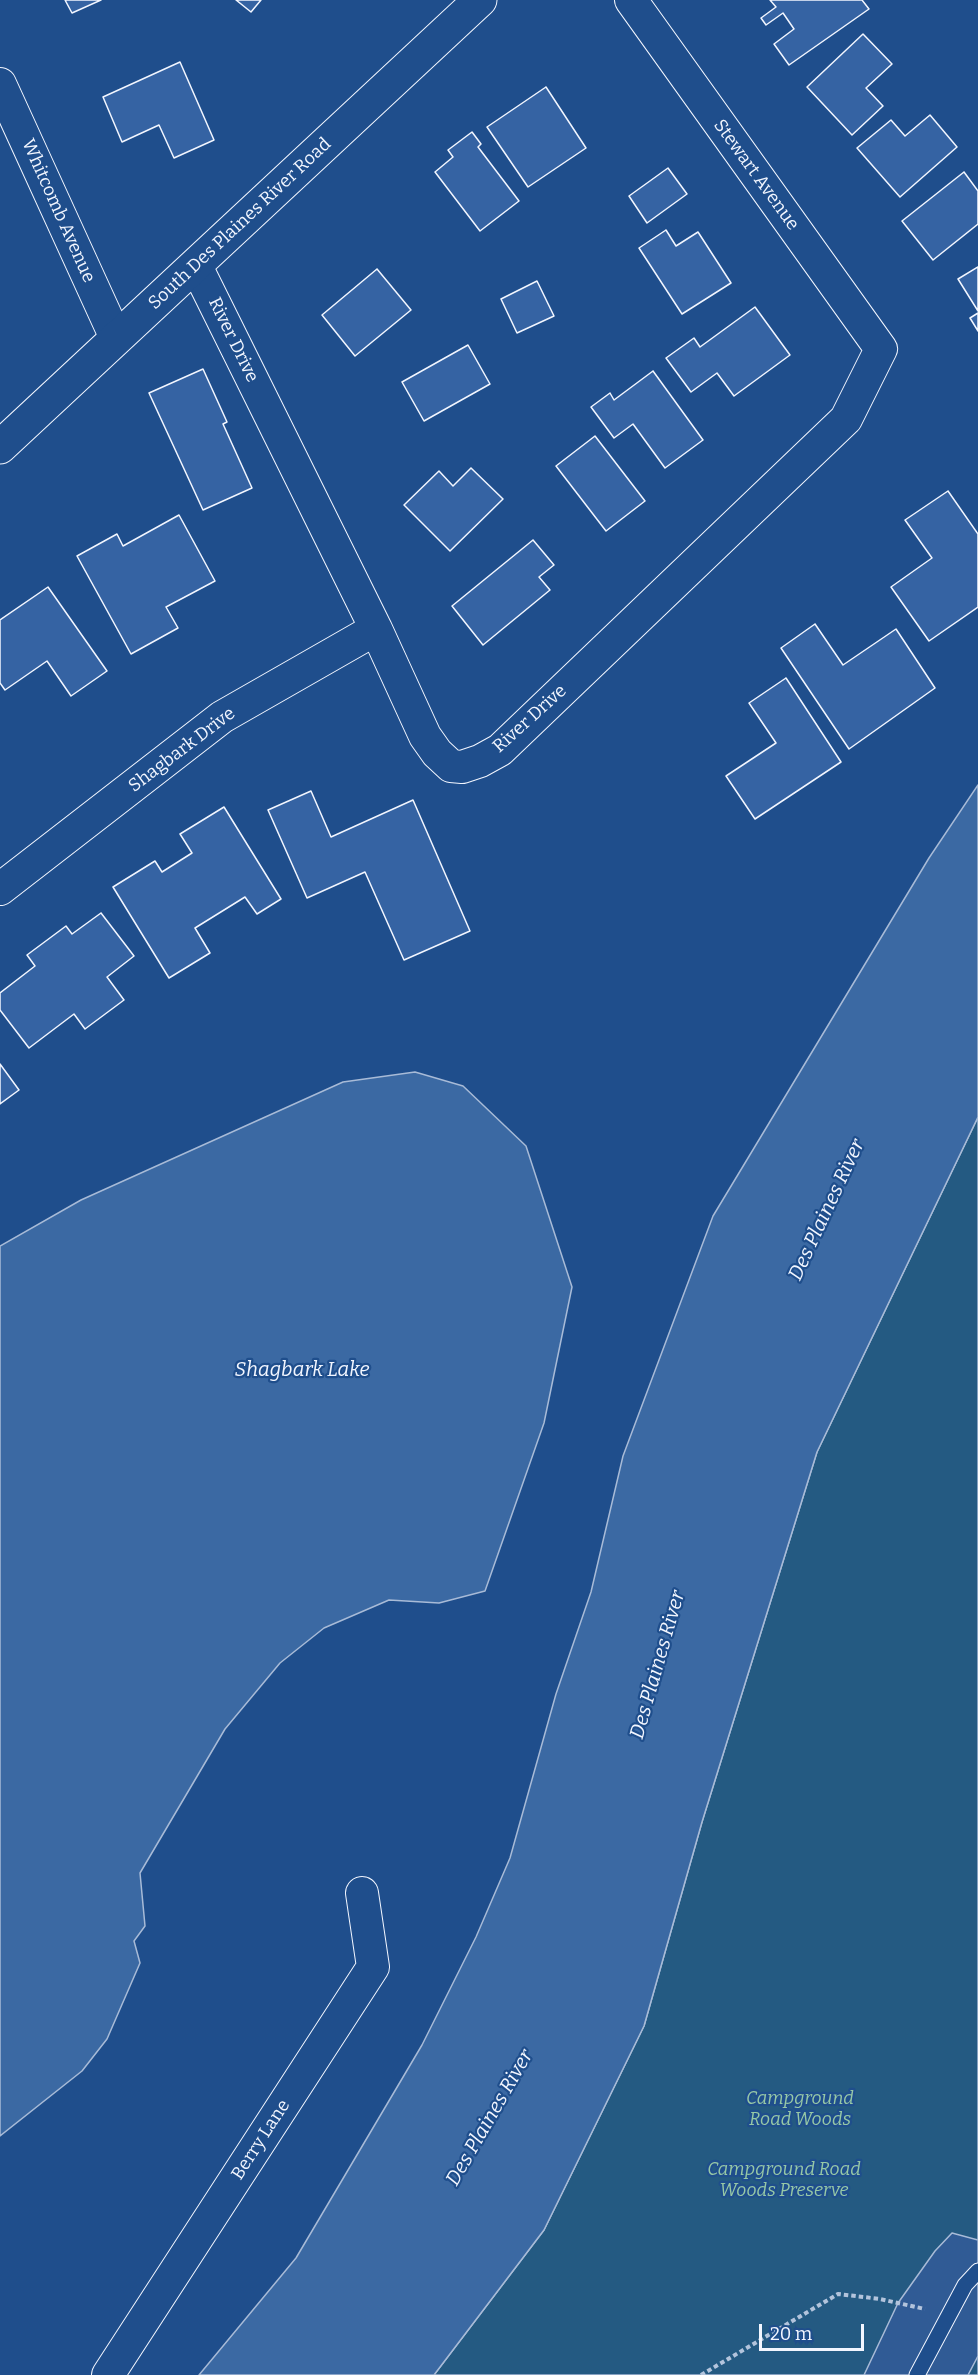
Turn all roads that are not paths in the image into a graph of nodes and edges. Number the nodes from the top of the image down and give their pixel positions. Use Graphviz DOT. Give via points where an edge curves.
graph roads {
  1 [pos="480,0"];
  2 [pos="631,0"];
  3 [pos="0,84"];
  4 [pos="196,266"];
  5 [pos="116,338"];
  6 [pos="881,349"];
  7 [pos="0,447"];
  8 [pos="376,629"];
  9 [pos="0,889"];
  10 [pos="362,1893"];
  11 [pos="978,2271"];
  12 [pos="108,2375"];
  13 [pos="917,2375"];
  1 -- 4 [label="main road, South Des Plaines River Road"];
  2 -- 6 [label="street, Stewart Avenue"];
  3 -- 5 [label="street, Whitcomb Avenue"];
  4 -- 5 [label="main road, South Des Plaines River Road"];
  4 -- 8 [label="street, River Drive"];
  5 -- 7 [label="main road, South Des Plaines River Road"];
  6 -- 8 [label="street, River Drive" via="846,419 490,756 462,767 451,766 437,753 425,736"];
  8 -- 9 [label="street, Shagbark Drive" via="222,717"];
  10 -- 12 [label="street, Berry Lane" via="373,1967"];
  11 -- 13 [label="lane" via="965,2285"];
}
